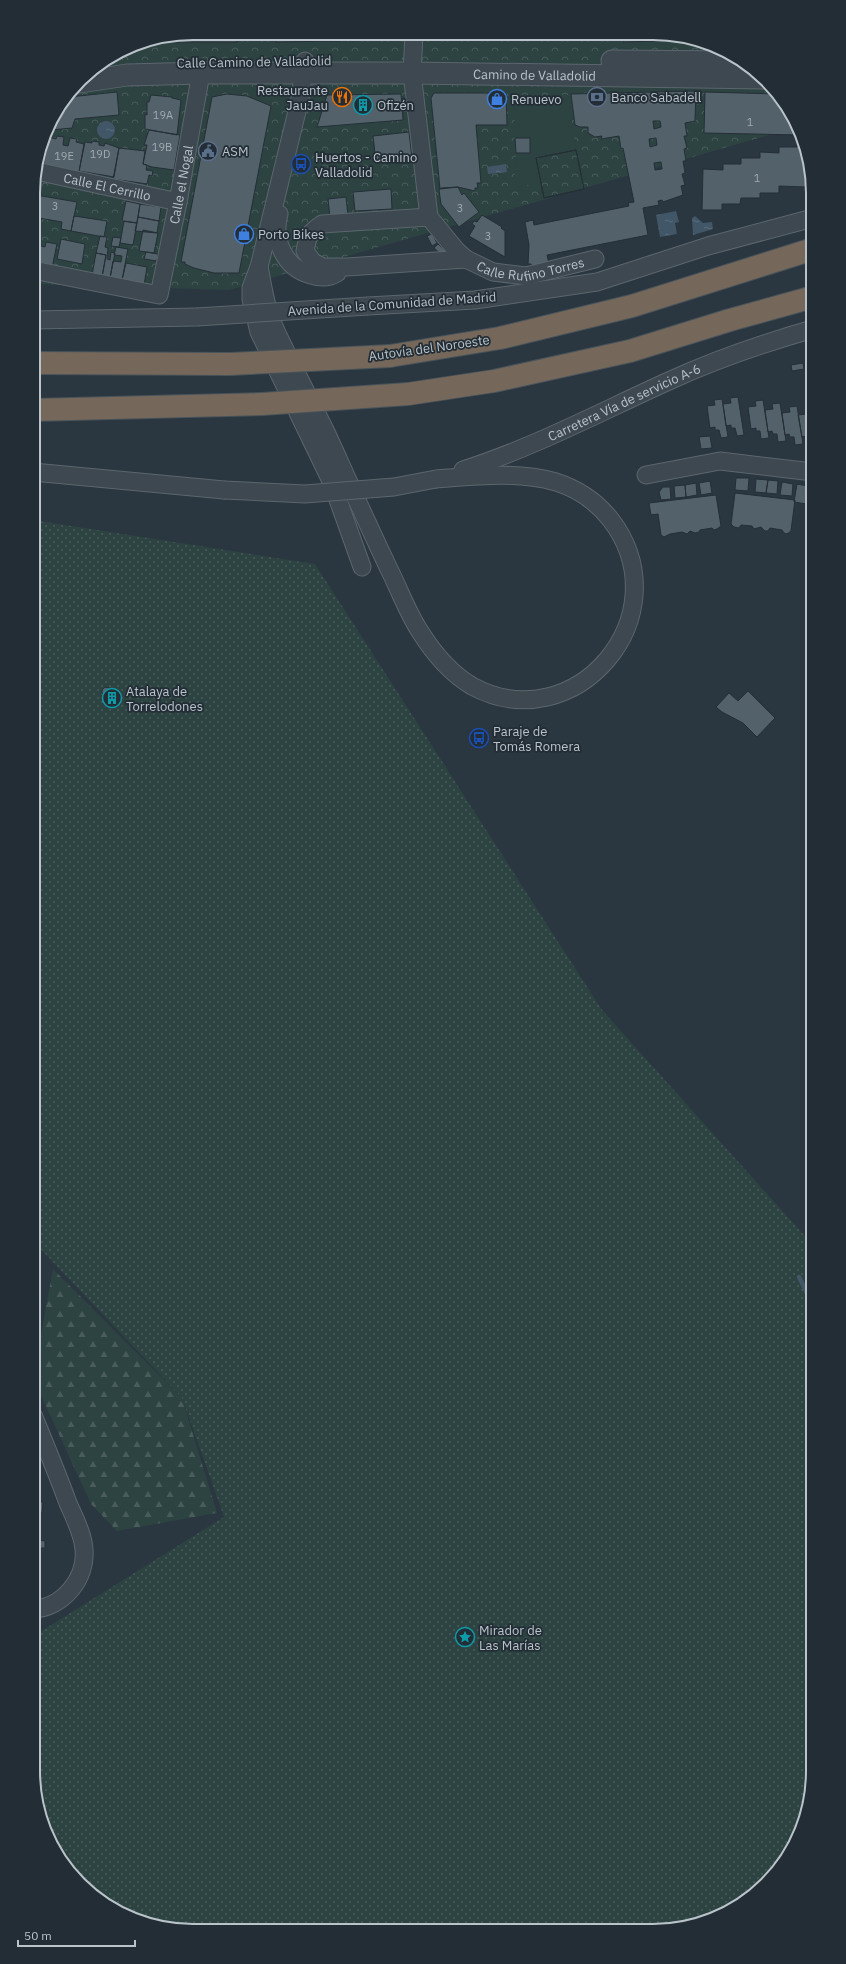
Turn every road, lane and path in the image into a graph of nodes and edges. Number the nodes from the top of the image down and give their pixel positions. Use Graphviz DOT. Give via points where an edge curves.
graph roads {
  1 [pos="414,40"];
  2 [pos="731,62"];
  3 [pos="108,66"];
  4 [pos="305,67"];
  5 [pos="412,68"];
  6 [pos="201,74"];
  7 [pos="754,78"];
  8 [pos="89,81"];
  9 [pos="41,173"];
  10 [pos="279,181"];
  11 [pos="178,202"];
  12 [pos="429,216"];
  13 [pos="806,220"];
  14 [pos="806,251"];
  15 [pos="466,259"];
  16 [pos="596,259"];
  17 [pos="258,267"];
  18 [pos="347,267"];
  19 [pos="40,271"];
  20 [pos="806,299"];
  21 [pos="40,320"];
  22 [pos="806,331"];
  23 [pos="40,363"];
  24 [pos="40,410"];
  25 [pos="806,471"];
  26 [pos="40,473"];
  27 [pos="646,474"];
  28 [pos="436,479"];
  29 [pos="362,567"];
  30 [pos="40,1432"];
  31 [pos="40,1609"];
  1 -- 5 [label="street"];
  2 -- 5 [label="street, Camino de Valladolid"];
  3 -- 4 [label="street, Calle Camino de Valladolid"];
  4 -- 5 [label="street, Camino de Valladolid"];
  4 -- 6 [label="street, Calle Camino de Valladolid"];
  4 -- 10 [label="street" via="300,99"];
  5 -- 7 [label="street, Camino de Valladolid"];
  5 -- 12 [label="street"];
  6 -- 8 [label="street, Calle Camino de Valladolid" via="127,75"];
  6 -- 11 [label="street, Calle el Nogal"];
  9 -- 11 [label="street, Calle El Cerrillo"];
  10 -- 17 [label="street"];
  10 -- 18 [label="street, Calle Rufino Torres" via="283,195 276,224 278,241 289,262 301,273 316,276 331,277"];
  11 -- 19 [label="street, Calle el Nogal" via="159,295"];
  12 -- 15 [label="street, Calle Rufino Torres"];
  12 -- 18 [label="street, Calle Rufino Torres" via="322,224 313,230 307,237 305,251 313,262 323,267"];
  13 -- 21 [label="street, Avenida de la Comunidad de Madrid, bridge" via="708,246 597,282 475,300 197,317"];
  14 -- 23 [label="highway, Autovía del Noroeste, bridge" via="632,306 500,338 390,356 230,364"];
  15 -- 16 [label="street, Calle Rufino Torres" via="493,272 526,276"];
  15 -- 18 [label="street, Calle Rufino Torres"];
  17 -- 28 [label="street" via="267,308 276,330 417,628 434,651 470,685 484,692 520,699 541,698 560,693 596,673 619,646 632,612 635,592 634,573 627,549 618,529 606,514 589,498 575,490 527,476"];
  17 -- 29 [label="street" via="250,299 258,332 332,483"];
  20 -- 24 [label="highway, bridge" via="630,351 494,381 408,394 262,404"];
  22 -- 28 [label="street, Carretera Vía de servicio A-6" via="725,358 671,380 502,458"];
  25 -- 27 [label="street" via="720,461"];
  26 -- 28 [label="street, bridge" via="224,490 305,494 394,487"];
  30 -- 31 [label="street" via="78,1526 84,1548 84,1568 75,1586 60,1600"];
}
